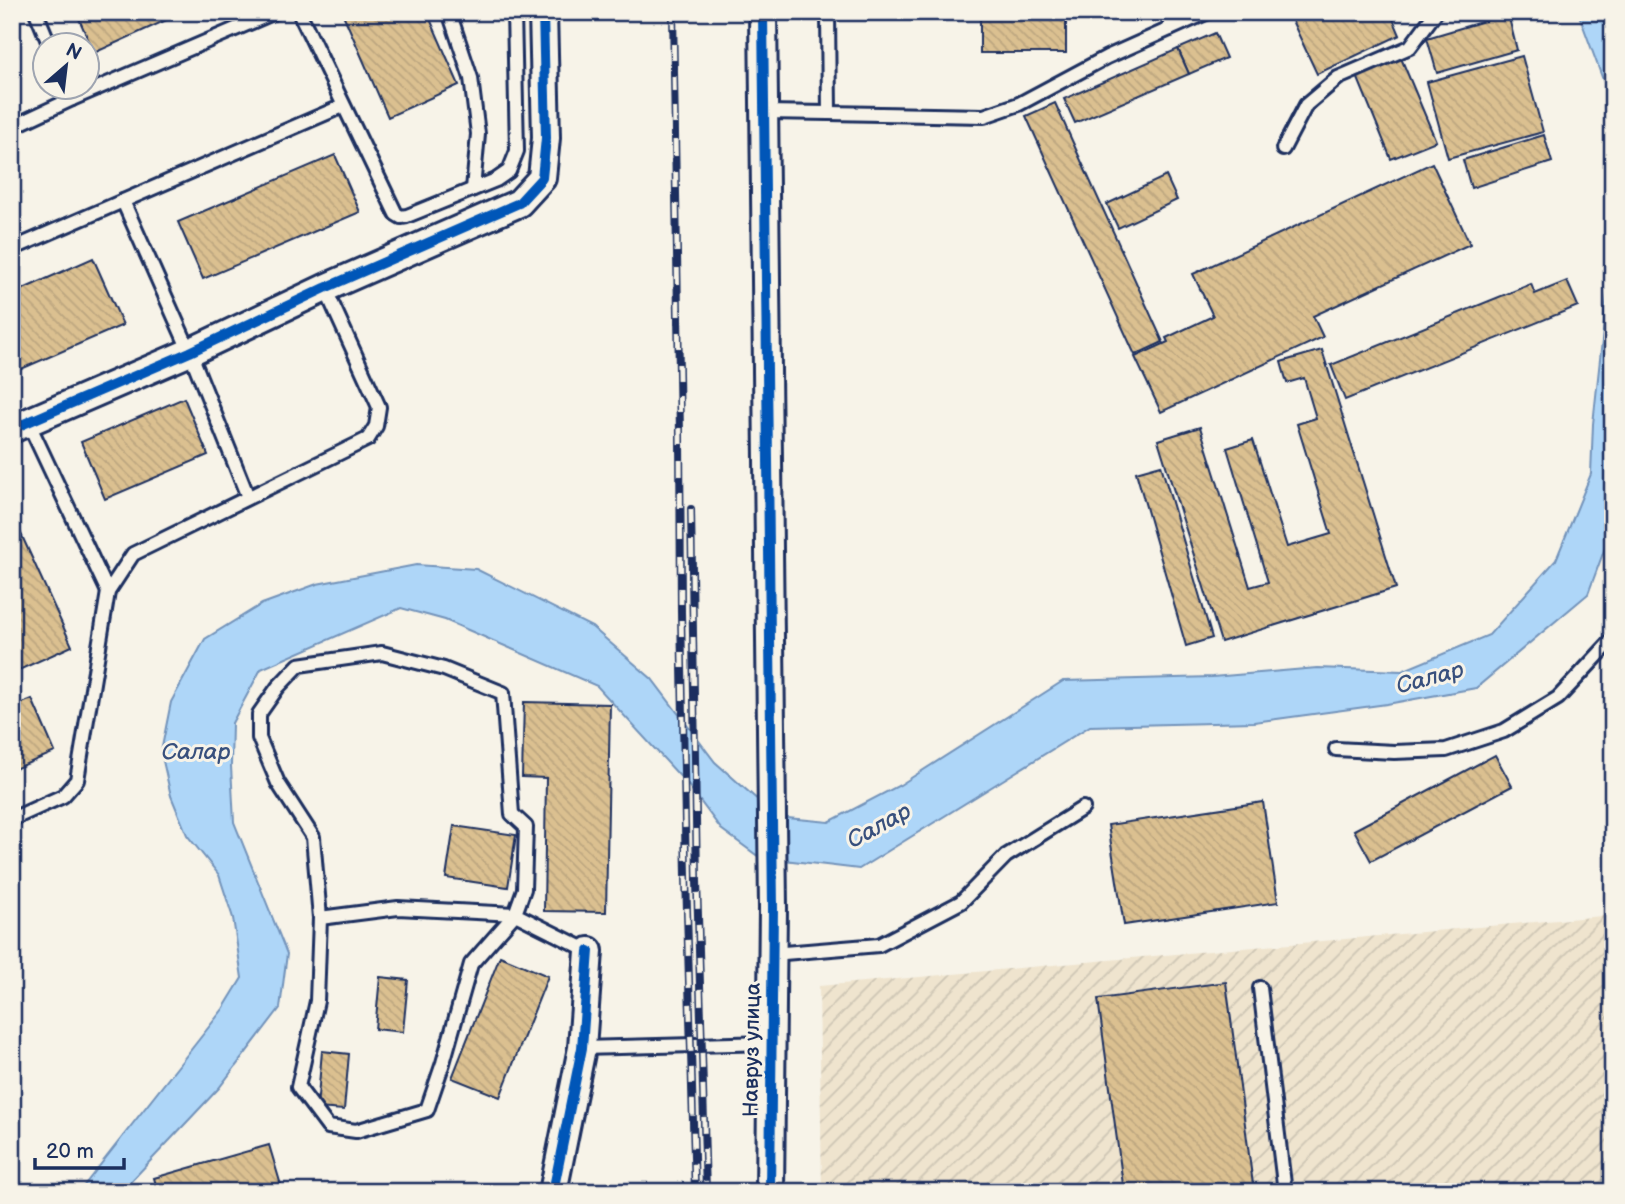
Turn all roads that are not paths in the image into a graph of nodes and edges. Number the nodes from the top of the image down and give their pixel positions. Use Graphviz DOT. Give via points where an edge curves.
graph roads {
  1 [pos="36,12"];
  2 [pos="275,12"];
  3 [pos="299,12"];
  4 [pos="449,12"];
  5 [pos="514,12"];
  6 [pos="543,12"];
  7 [pos="762,12"];
  8 [pos="828,12"];
  9 [pos="1170,12"];
  10 [pos="1208,12"];
  11 [pos="1436,12"];
  12 [pos="1170,29"];
  13 [pos="44,32"];
  14 [pos="102,80"];
  15 [pos="55,102"];
  16 [pos="343,106"];
  17 [pos="764,112"];
  18 [pos="829,113"];
  19 [pos="12,127"];
  20 [pos="1283,149"];
  21 [pos="473,189"];
  22 [pos="123,201"];
  23 [pos="12,250"];
  24 [pos="325,288"];
  25 [pos="190,352"];
  26 [pos="20,426"];
  27 [pos="248,497"];
  28 [pos="108,592"];
  29 [pos="1613,639"];
  30 [pos="1336,749"];
  31 [pos="1083,808"];
  32 [pos="12,819"];
  33 [pos="515,914"];
  34 [pos="320,918"];
  35 [pos="589,951"];
  36 [pos="772,954"];
  37 [pos="1260,988"];
  38 [pos="770,1044"];
  39 [pos="582,1048"];
  40 [pos="553,1192"];
  41 [pos="770,1192"];
  42 [pos="1285,1192"];
  1 -- 13 [label="lane"];
  2 -- 14 [label="lane"];
  3 -- 16 [label="lane"];
  4 -- 21 [label="lane" via="471,78 478,134"];
  5 -- 21 [label="lane" via="517,151 509,170"];
  6 -- 24 [label="street" via="546,138 541,178 519,203"];
  7 -- 17 [label="street, Навруз улица"];
  8 -- 18 [label="lane"];
  9 -- 12 [label="lane"];
  10 -- 12 [label="lane"];
  11 -- 20 [label="lane" via="1410,47 1338,78 1306,106"];
  12 -- 18 [label="lane" via="984,116"];
  15 -- 19 [label="lane"];
  16 -- 21 [label="lane" via="396,214 407,216"];
  16 -- 22 [label="lane"];
  17 -- 18 [label="lane"];
  17 -- 36 [label="street, Навруз улица"];
  22 -- 23 [label="lane"];
  22 -- 25 [label="lane"];
  24 -- 25 [label="street"];
  24 -- 27 [label="lane" via="379,407 376,426 368,439"];
  25 -- 26 [label="street"];
  25 -- 27 [label="lane"];
  26 -- 28 [label="lane"];
  27 -- 28 [label="lane" via="134,554"];
  28 -- 32 [label="lane" via="77,780 63,796"];
  29 -- 30 [label="lane" via="1558,698 1504,732 1446,750"];
  31 -- 36 [label="lane" via="1006,856 961,902 879,945"];
  33 -- 34 [label="lane" via="398,908"];
  33 -- 34 [label="lane" via="471,964 427,1110 356,1131 328,1126 298,1087 317,1001"];
  33 -- 34 [label="lane" via="524,890 526,827 512,814 503,693 444,669 382,653 299,665 259,714 260,738 278,783 313,837"];
  33 -- 35 [label="lane"];
  35 -- 39 [label="street"];
  36 -- 38 [label="street, Навруз улица"];
  37 -- 42 [label="lane"];
  38 -- 39 [label="lane"];
  38 -- 41 [label="street, Навруз улица"];
  39 -- 40 [label="street"];
}
